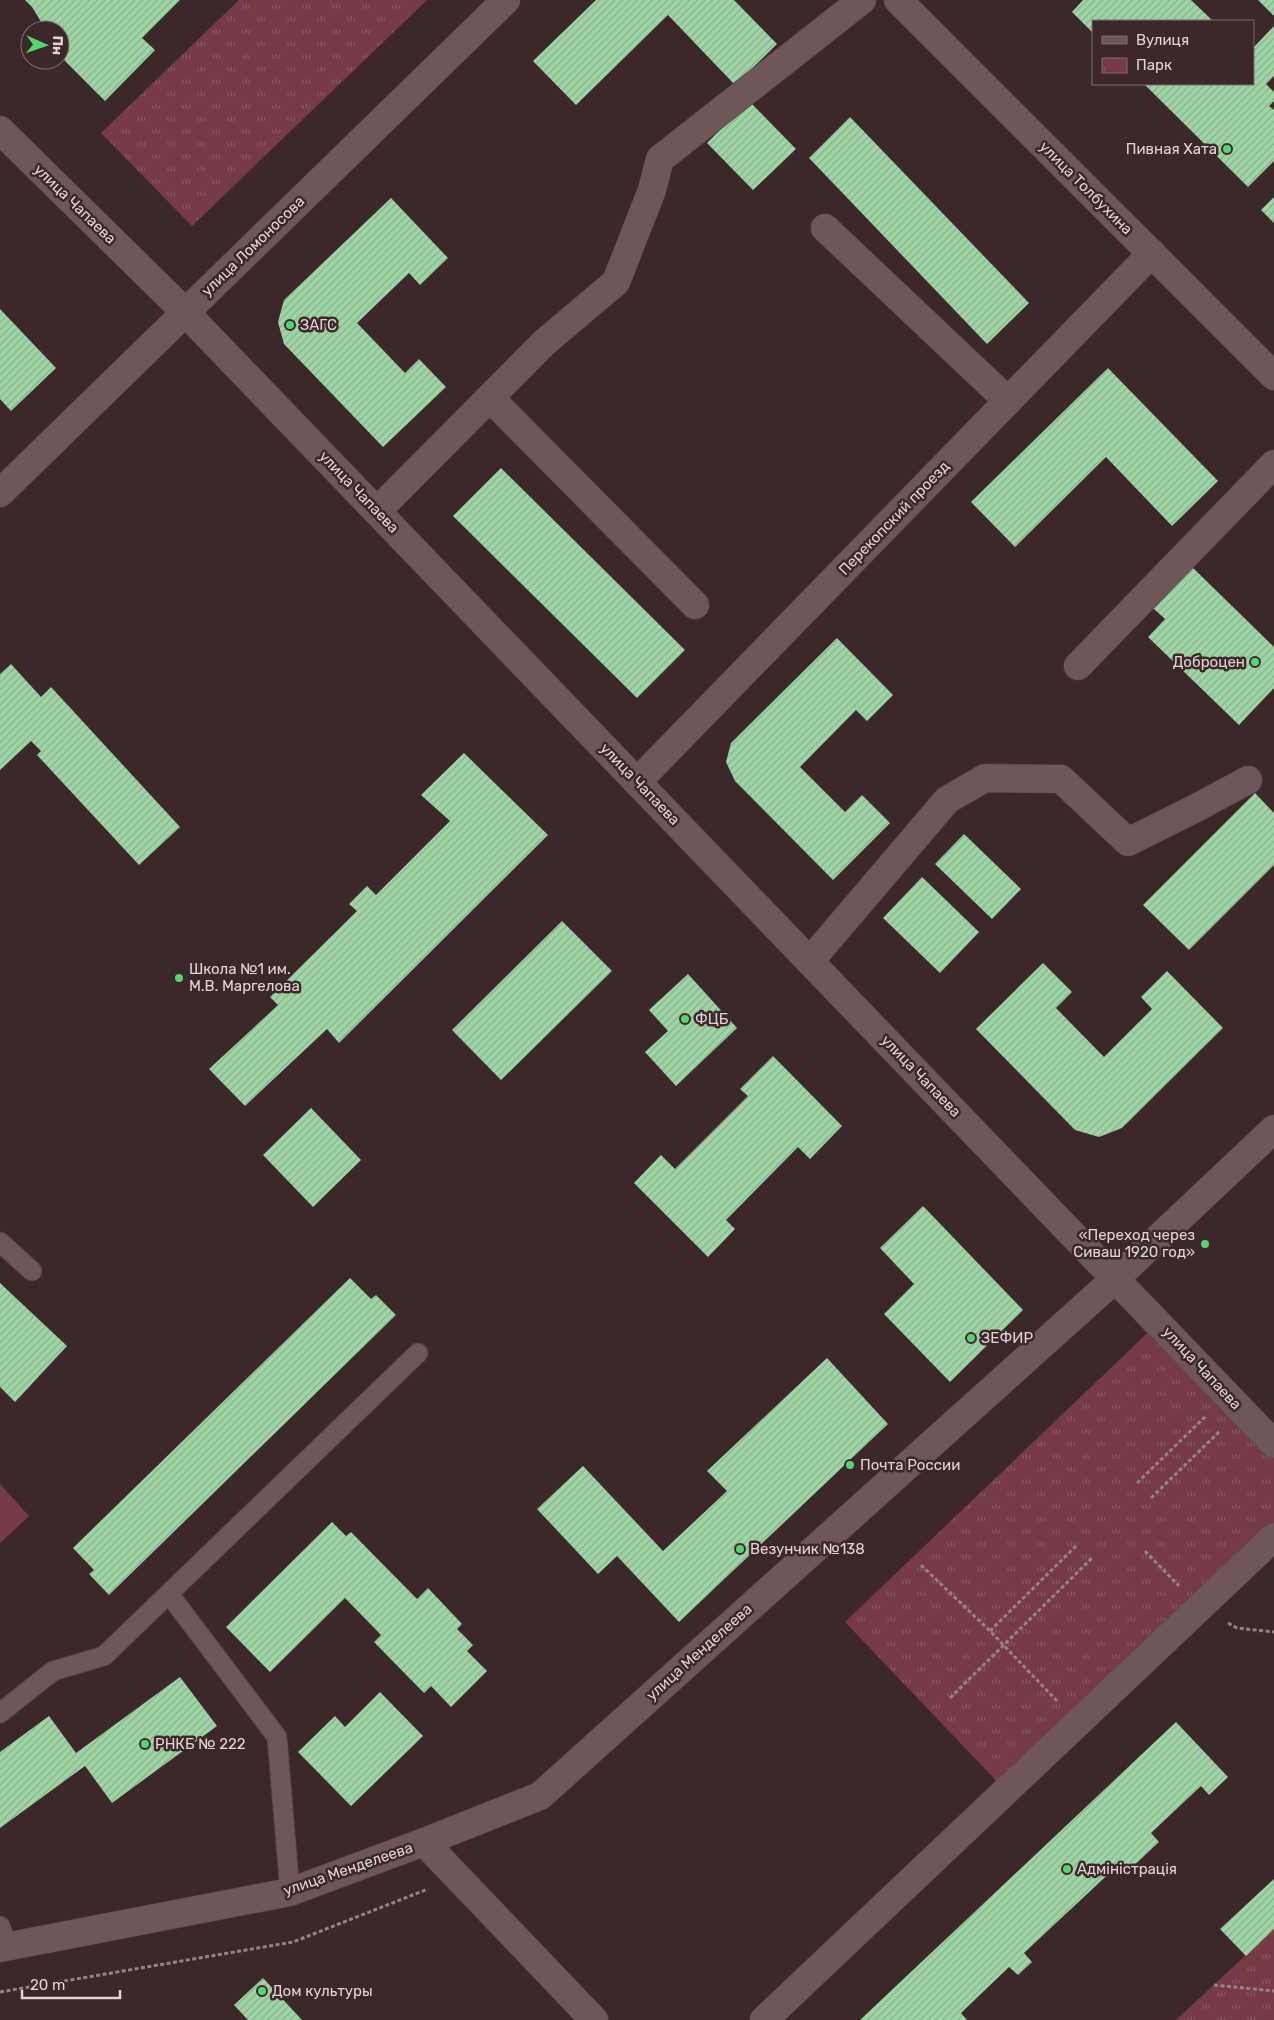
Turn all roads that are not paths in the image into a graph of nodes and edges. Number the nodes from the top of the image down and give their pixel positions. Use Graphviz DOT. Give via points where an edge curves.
graph roads {
  1 [pos="506,0"];
  2 [pos="862,0"];
  3 [pos="898,0"];
  4 [pos="0,130"];
  5 [pos="825,228"];
  6 [pos="1152,253"];
  7 [pos="185,312"];
  8 [pos="1274,376"];
  9 [pos="490,398"];
  10 [pos="1008,401"];
  11 [pos="1274,464"];
  12 [pos="0,493"];
  13 [pos="377,511"];
  14 [pos="695,605"];
  15 [pos="1078,666"];
  16 [pos="1248,780"];
  17 [pos="637,782"];
  18 [pos="810,961"];
  19 [pos="1274,1129"];
  20 [pos="0,1242"];
  21 [pos="32,1271"];
  22 [pos="1115,1278"];
  23 [pos="418,1352"];
  24 [pos="1274,1444"];
  25 [pos="1274,1537"];
  26 [pos="169,1594"];
  27 [pos="0,1713"];
  28 [pos="424,1842"];
  29 [pos="290,1892"];
  30 [pos="3,1940"];
  31 [pos="594,2020"];
  32 [pos="764,2020"];
  1 -- 7 [label="street, улица Ломоносова"];
  2 -- 9 [label="street" via="660,159 652,190 616,282 545,342"];
  3 -- 6 [label="street, улица Толбухина"];
  4 -- 7 [label="street, улица Чапаева"];
  5 -- 10 [label="street"];
  6 -- 8 [label="street, улица Толбухина"];
  6 -- 10 [label="street, Перекопский проезд"];
  7 -- 12 [label="street, улица Ломоносова"];
  7 -- 13 [label="street, улица Чапаева"];
  9 -- 13 [label="street"];
  9 -- 14 [label="street"];
  10 -- 17 [label="street, Перекопский проезд"];
  11 -- 15 [label="street"];
  13 -- 17 [label="street, улица Чапаева"];
  16 -- 18 [label="street" via="1128,842 1061,779 985,778 947,800"];
  17 -- 18 [label="street, улица Чапаева"];
  18 -- 22 [label="street, улица Чапаева"];
  19 -- 22 [label="street, улица Менделеева"];
  20 -- 21 [label="lane"];
  22 -- 24 [label="street, улица Чапаева"];
  22 -- 28 [label="street, улица Менделеева" via="540,1796"];
  23 -- 26 [label="lane"];
  25 -- 32 [label="street"];
  26 -- 27 [label="lane" via="104,1656 53,1671"];
  26 -- 29 [label="lane" via="277,1737"];
  28 -- 29 [label="street, улица Менделеева"];
  28 -- 31 [label="street"];
  29 -- 30 [label="street, улица Менделеева"];
}
